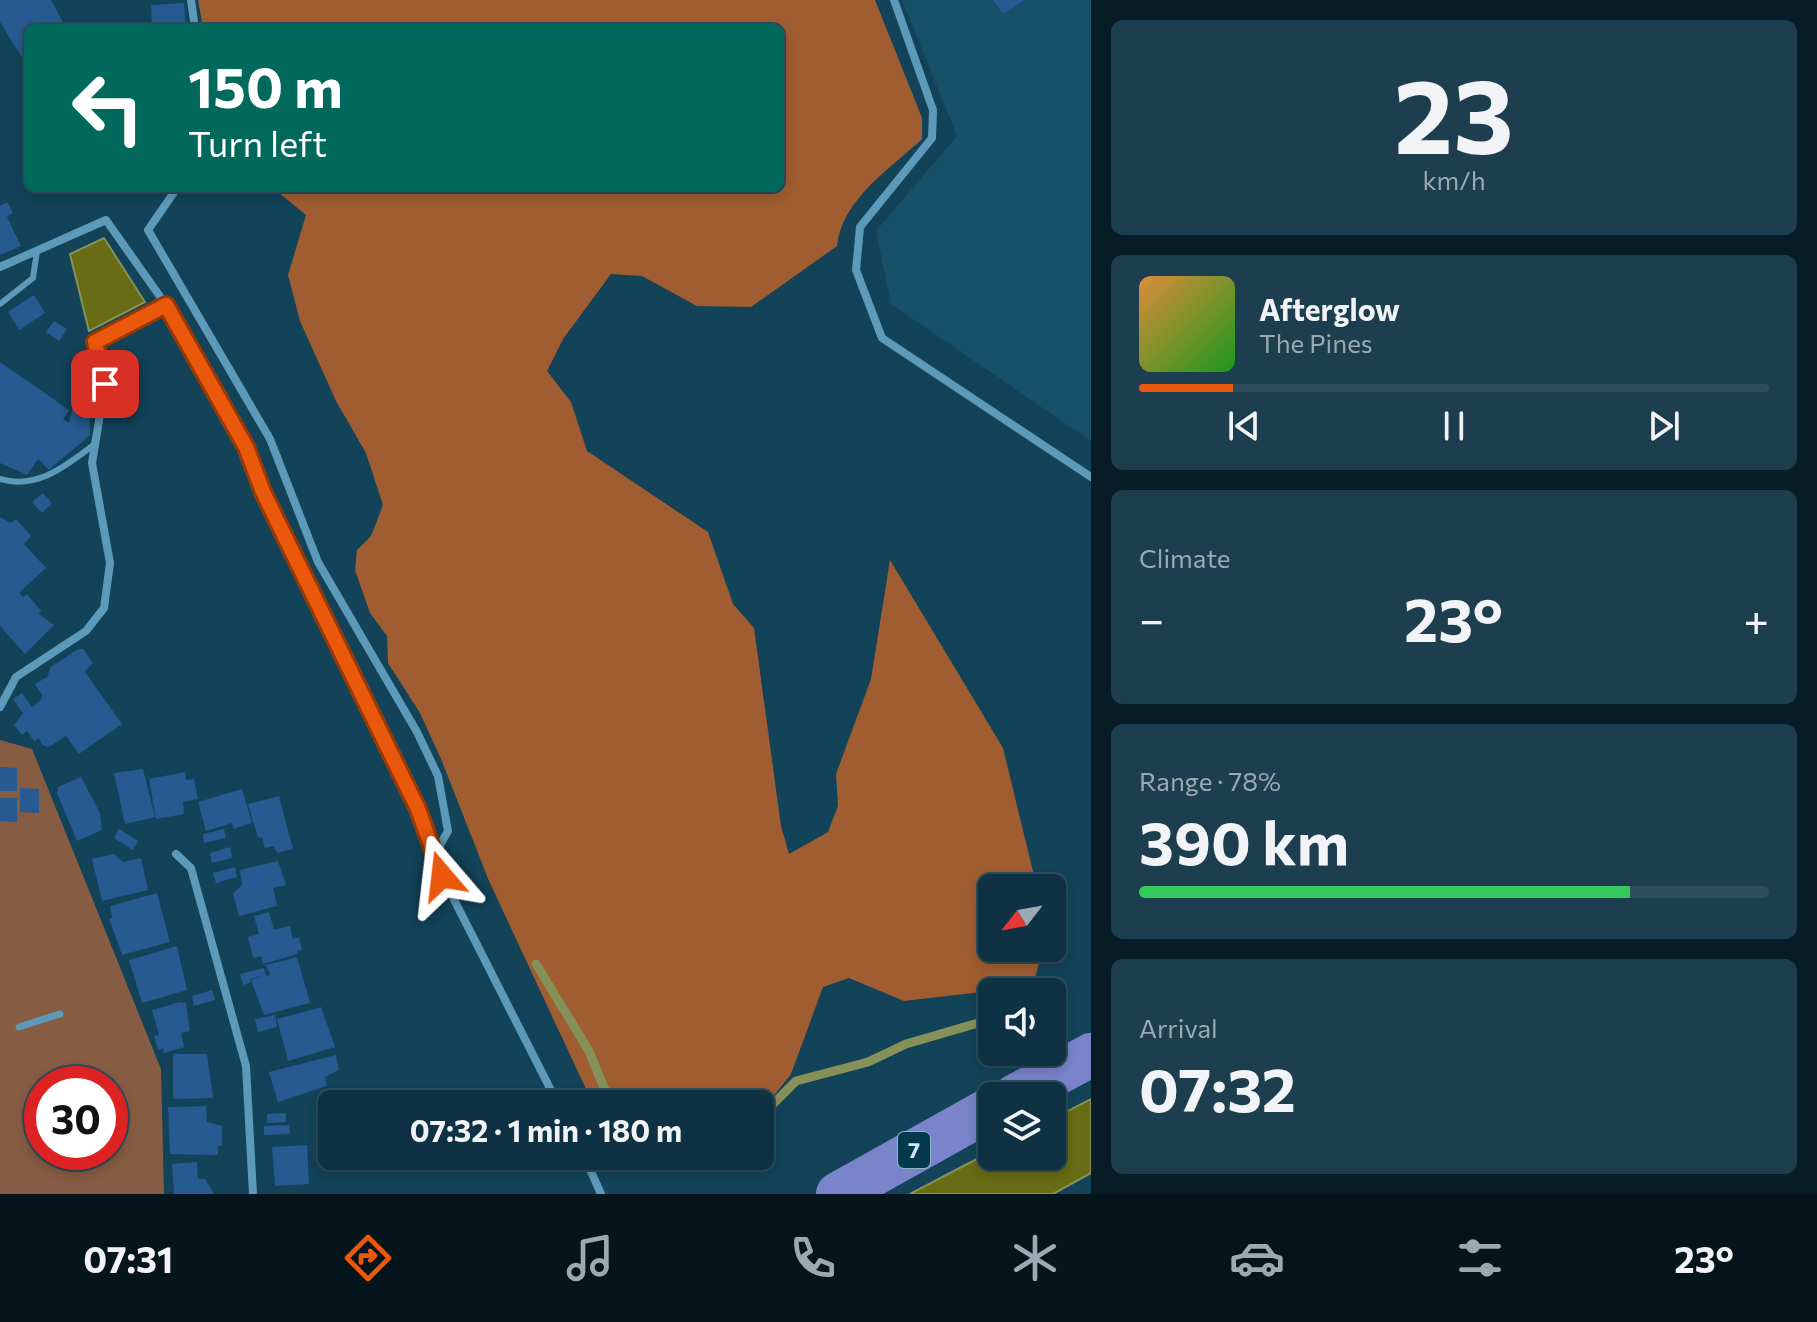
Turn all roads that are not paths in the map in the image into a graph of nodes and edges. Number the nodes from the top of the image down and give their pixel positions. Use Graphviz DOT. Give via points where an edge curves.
graph roads {
  1 [pos="191,0"];
  2 [pos="894,0"];
  3 [pos="194,24"];
  4 [pos="174,192"];
  5 [pos="37,251"];
  6 [pos="0,267"];
  7 [pos="0,304"];
  8 [pos="166,305"];
  9 [pos="95,444"];
  10 [pos="1091,477"];
  11 [pos="0,479"];
  12 [pos="0,707"];
  13 [pos="436,852"];
  14 [pos="176,854"];
  15 [pos="60,1014"];
  16 [pos="19,1027"];
  17 [pos="1091,1055"];
  18 [pos="1041,1082"];
  19 [pos="550,1090"];
  20 [pos="978,1116"];
  21 [pos="590,1170"];
  22 [pos="253,1194"];
  23 [pos="601,1194"];
  24 [pos="838,1194"];
  1 -- 3 [label="street"];
  2 -- 10 [label="street" via="933,110 932,138 860,227 856,270 882,338"];
  4 -- 13 [label="street" via="148,230 270,439 318,562 438,776 448,831"];
  5 -- 6 [label="street"];
  5 -- 7 [label="lane" via="33,278"];
  5 -- 8 [label="street" via="106,220"];
  8 -- 9 [label="street" via="95,342 105,384"];
  8 -- 13 [label="street" via="246,447"];
  9 -- 11 [label="lane" via="53,474 33,481"];
  9 -- 12 [label="street" via="92,463 110,563 104,608 86,631 16,677"];
  13 -- 19 [label="street" via="442,876"];
  14 -- 22 [label="street" via="191,868 246,1066"];
  15 -- 16 [label="street"];
  17 -- 18 [label="main road"];
  20 -- 24 [label="main road, 7"];
  21 -- 23 [label="street"];
}
